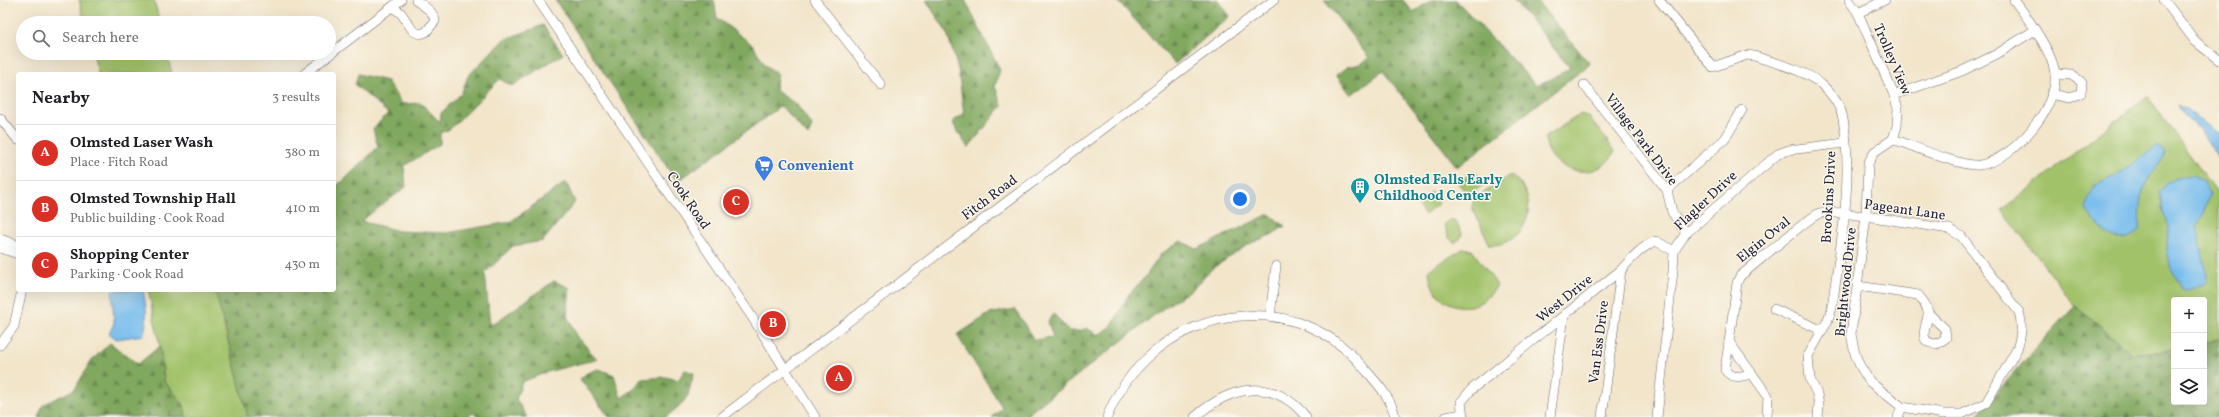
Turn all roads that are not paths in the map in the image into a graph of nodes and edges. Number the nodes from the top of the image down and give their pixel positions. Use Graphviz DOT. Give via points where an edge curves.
graph roads {
  1 [pos="401,0"];
  2 [pos="416,0"];
  3 [pos="538,0"];
  4 [pos="815,0"];
  5 [pos="1274,0"];
  6 [pos="1659,0"];
  7 [pos="1849,0"];
  8 [pos="1885,0"];
  9 [pos="2014,0"];
  10 [pos="2164,0"];
  11 [pos="392,7"];
  12 [pos="1858,14"];
  13 [pos="2035,30"];
  14 [pos="336,50"];
  15 [pos="322,60"];
  16 [pos="2219,60"];
  17 [pos="307,72"];
  18 [pos="2055,74"];
  19 [pos="1584,84"];
  20 [pos="881,85"];
  21 [pos="2051,94"];
  22 [pos="1894,95"];
  23 [pos="1742,110"];
  24 [pos="0,118"];
  25 [pos="16,138"];
  26 [pos="1893,139"];
  27 [pos="1845,143"];
  28 [pos="1667,190"];
  29 [pos="1844,213"];
  30 [pos="1866,216"];
  31 [pos="1686,233"];
  32 [pos="0,239"];
  33 [pos="16,244"];
  34 [pos="0,248"];
  35 [pos="1674,251"];
  36 [pos="16,253"];
  37 [pos="1276,266"];
  38 [pos="1621,270"];
  39 [pos="1858,286"];
  40 [pos="22,292"];
  41 [pos="1774,308"];
  42 [pos="2019,312"];
  43 [pos="1928,313"];
  44 [pos="1270,316"];
  45 [pos="1564,316"];
  46 [pos="1821,330"];
  47 [pos="1728,342"];
  48 [pos="0,345"];
  49 [pos="786,368"];
  50 [pos="1752,374"];
  51 [pos="1902,407"];
  52 [pos="1462,415"];
  53 [pos="722,417"];
  54 [pos="815,417"];
  55 [pos="1107,417"];
  56 [pos="1195,417"];
  57 [pos="1306,417"];
  58 [pos="1395,417"];
  59 [pos="1446,417"];
  60 [pos="1550,417"];
  61 [pos="1602,417"];
  62 [pos="1657,417"];
  63 [pos="1767,417"];
  64 [pos="1818,417"];
  65 [pos="1898,417"];
  1 -- 11 [label="street"];
  2 -- 11 [label="street" via="430,10 435,21 426,32 420,34 413,32 401,13"];
  3 -- 49 [label="street, Cook Road"];
  4 -- 20 [label="street"];
  5 -- 49 [label="street, Fitch Road"];
  6 -- 27 [label="street, Brookins Drive" via="1713,67 1747,55 1812,77 1828,91 1839,106 1843,118"];
  7 -- 12 [label="street, Trolley View"];
  8 -- 12 [label="street"];
  9 -- 13 [label="street"];
  10 -- 16 [label="street" via="2195,41"];
  11 -- 14 [label="street"];
  12 -- 22 [label="street, Trolley View"];
  13 -- 18 [label="street" via="2046,49"];
  13 -- 22 [label="street" via="1997,54 1962,71"];
  15 -- 17 [label="street"];
  18 -- 21 [label="street"];
  18 -- 21 [label="street" via="2071,75 2082,82 2081,93 2070,98"];
  19 -- 28 [label="street, Village Park Drive"];
  21 -- 26 [label="street" via="2036,127 2027,137 1993,162 1979,165 1965,163"];
  22 -- 26 [label="street, Trolley View" via="1898,109"];
  23 -- 28 [label="street" via="1725,139"];
  24 -- 25 [label="street"];
  26 -- 30 [label="street" via="1874,152 1868,164"];
  27 -- 29 [label="street, Brookins Drive" via="1847,159"];
  27 -- 31 [label="street, Flagler Drive" via="1789,150 1778,154"];
  28 -- 31 [label="street, Village Park Drive" via="1672,212"];
  29 -- 30 [label="street, Pageant Lane"];
  29 -- 46 [label="street, Brookins Drive" via="1832,308"];
  29 -- 47 [label="street, Elgin Oval" via="1818,213 1740,276"];
  30 -- 39 [label="street, Brightwood Drive"];
  30 -- 42 [label="street, Pageant Lane" via="1949,229 1961,236"];
  31 -- 35 [label="street, Flagler Drive"];
  32 -- 33 [label="street"];
  34 -- 36 [label="street"];
  35 -- 38 [label="street, West Drive" via="1656,241 1631,259"];
  35 -- 62 [label="street, Flagler Drive" via="1674,271"];
  37 -- 44 [label="street"];
  38 -- 45 [label="street, West Drive"];
  38 -- 61 [label="street, Van Ess Drive"];
  39 -- 43 [label="street" via="1918,295 1926,305"];
  39 -- 51 [label="street, Brightwood Drive" via="1851,334 1855,354 1870,382"];
  40 -- 48 [label="street" via="14,326"];
  41 -- 46 [label="street"];
  42 -- 51 [label="street, Brightwood Drive" via="2022,323 2017,349 1986,403 1962,414 1942,414"];
  44 -- 55 [label="street" via="1230,316 1208,322 1165,344 1134,373 1117,396"];
  44 -- 58 [label="street" via="1308,326 1341,345 1356,359 1389,400"];
  45 -- 52 [label="street, West Drive" via="1472,389 1461,402"];
  45 -- 60 [label="street"];
  46 -- 64 [label="street, Brookins Drive" via="1808,356 1810,379 1819,405"];
  47 -- 50 [label="street"];
  47 -- 50 [label="street, Elgin Oval" via="1725,370 1728,374 1735,377"];
  49 -- 53 [label="street, Fitch Road"];
  49 -- 54 [label="street, Cook Road"];
  50 -- 63 [label="street" via="1768,396"];
  51 -- 65 [label="street"];
  52 -- 59 [label="street"];
  56 -- 57 [label="street" via="1231,393 1260,390 1286,398"];
}
